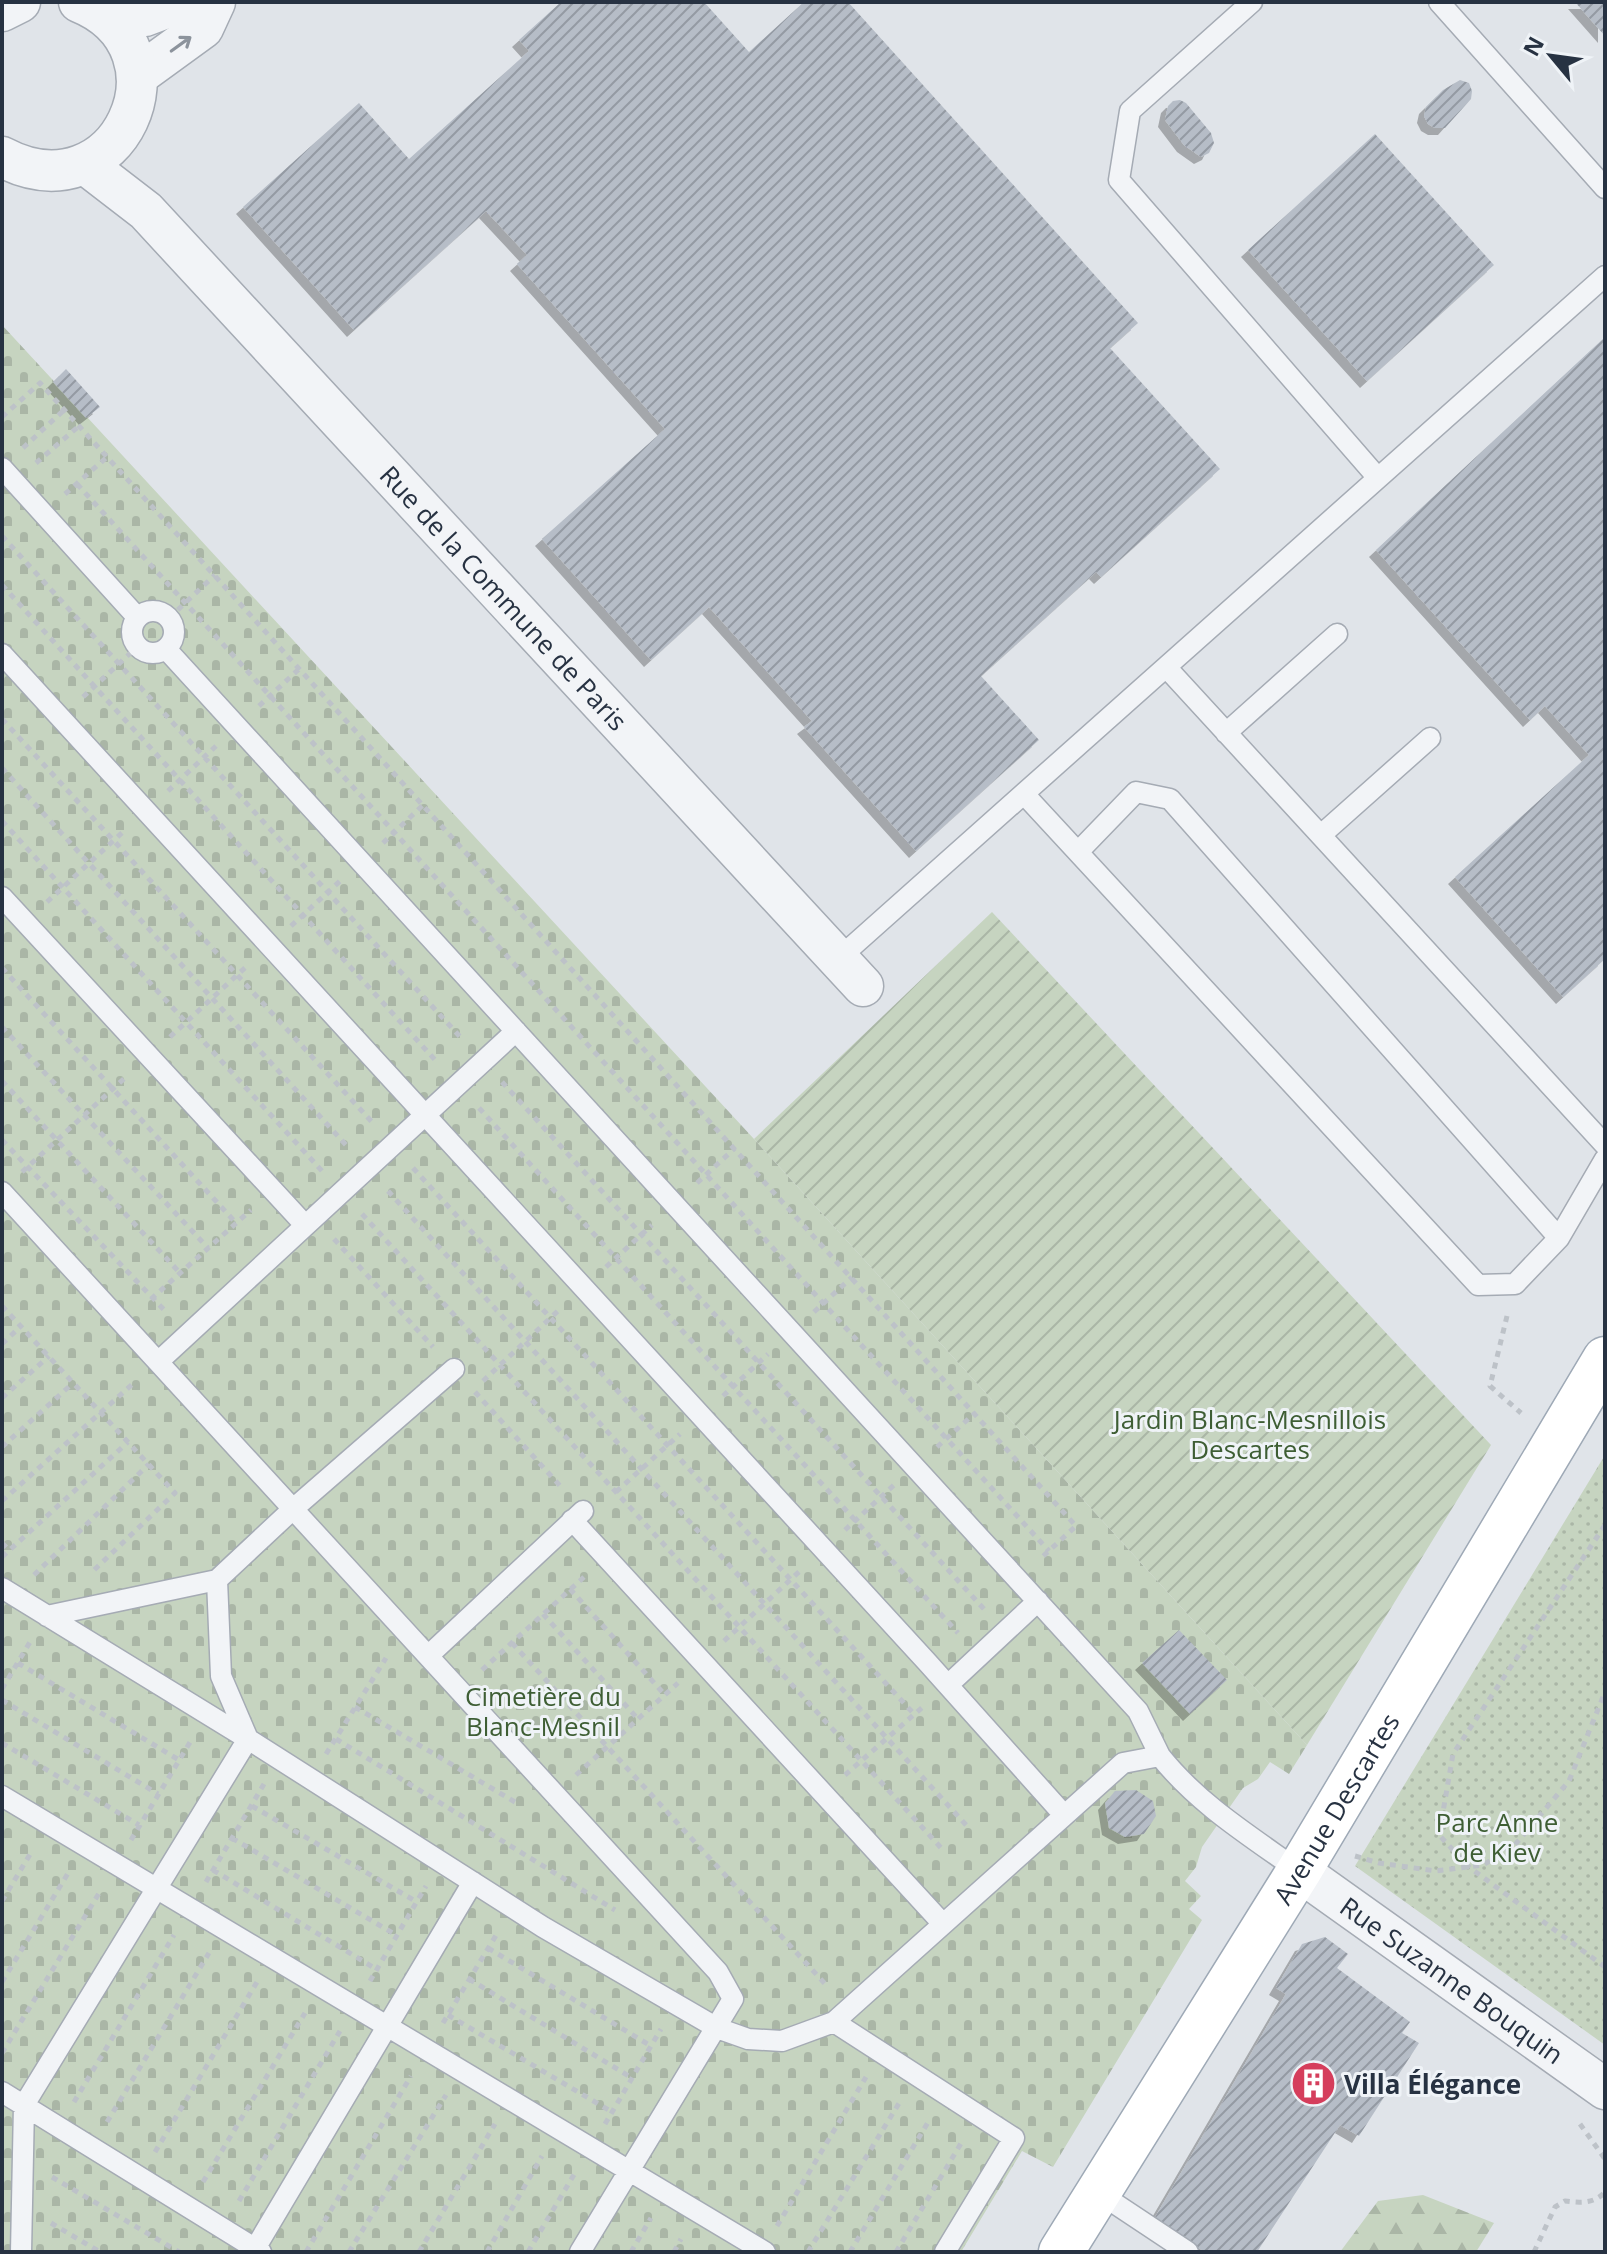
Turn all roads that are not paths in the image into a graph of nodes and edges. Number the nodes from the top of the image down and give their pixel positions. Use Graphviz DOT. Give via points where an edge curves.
graph roads {
  1 [pos="182,2"];
  2 [pos="215,2"];
  3 [pos="1252,2"];
  4 [pos="1439,2"];
  5 [pos="95,12"];
  6 [pos="137,76"];
  7 [pos="127,125"];
  8 [pos="85,164"];
  9 [pos="8,170"];
  10 [pos="1605,188"];
  11 [pos="146,211"];
  12 [pos="1605,276"];
  13 [pos="10,469"];
  14 [pos="1378,478"];
  15 [pos="137,617"];
  16 [pos="1337,634"];
  17 [pos="167,650"];
  18 [pos="2,654"];
  19 [pos="1166,667"];
  20 [pos="1226,733"];
  21 [pos="1430,738"];
  22 [pos="1024,794"];
  23 [pos="1321,835"];
  24 [pos="1078,852"];
  25 [pos="2,897"];
  26 [pos="850,973"];
  27 [pos="516,1031"];
  28 [pos="426,1115"];
  29 [pos="1605,1145"];
  30 [pos="1605,1159"];
  31 [pos="2,1192"];
  32 [pos="305,1225"];
  33 [pos="1559,1238"];
  34 [pos="1605,1359"];
  35 [pos="158,1362"];
  36 [pos="454,1369"];
  37 [pos="293,1509"];
  38 [pos="217,1580"];
  39 [pos="6,1593"];
  40 [pos="1038,1601"];
  41 [pos="47,1616"];
  42 [pos="428,1656"];
  43 [pos="948,1685"];
  44 [pos="248,1739"];
  45 [pos="1160,1756"];
  46 [pos="2,1796"];
  47 [pos="1064,1815"];
  48 [pos="1299,1871"];
  49 [pos="473,1882"];
  50 [pos="157,1889"];
  51 [pos="943,1924"];
  52 [pos="841,2016"];
  53 [pos="388,2027"];
  54 [pos="717,2028"];
  55 [pos="1605,2089"];
  56 [pos="2,2092"];
  57 [pos="24,2105"];
  58 [pos="630,2171"];
  59 [pos="1099,2193"];
  60 [pos="256,2251"];
  61 [pos="764,2251"];
  62 [pos="21,2252"];
  63 [pos="580,2252"];
  64 [pos="945,2252"];
  65 [pos="1061,2252"];
  66 [pos="1188,2252"];
  1 -- 5 [label="street" via="145,16"];
  6 -- 2 [label="street, one-way" via="203,28"];
  3 -- 14 [label="lane" via="1130,111 1119,180"];
  4 -- 10 [label="lane"];
  5 -- 6 [label="street" via="124,38"];
  6 -- 7 [label="street"];
  7 -- 8 [label="street" via="109,148"];
  7 -- 11 [label="street"];
  8 -- 9 [label="street" via="64,171"];
  8 -- 11 [label="street, Rue de la Commune de Paris"];
  11 -- 26 [label="street, Rue de la Commune de Paris"];
  12 -- 14 [label="lane"];
  13 -- 15 [label="lane"];
  14 -- 19 [label="lane"];
  15 -- 17 [label="lane" via="133,641 142,652"];
  15 -- 17 [label="lane" via="150,610 164,612 174,623 175,638"];
  16 -- 20 [label="lane"];
  17 -- 27 [label="lane"];
  18 -- 28 [label="lane"];
  19 -- 20 [label="lane"];
  19 -- 22 [label="lane"];
  20 -- 23 [label="lane"];
  21 -- 23 [label="lane"];
  22 -- 24 [label="lane"];
  22 -- 26 [label="lane"];
  23 -- 29 [label="lane"];
  24 -- 33 [label="lane" via="1478,1285 1515,1284"];
  24 -- 33 [label="lane" via="1136,792 1170,799"];
  25 -- 32 [label="lane"];
  27 -- 28 [label="lane"];
  27 -- 40 [label="lane"];
  28 -- 32 [label="lane"];
  28 -- 43 [label="lane"];
  30 -- 33 [label="lane"];
  31 -- 35 [label="lane"];
  32 -- 35 [label="lane"];
  34 -- 48 [label="main road, Avenue Descartes"];
  35 -- 37 [label="lane"];
  36 -- 37 [label="lane"];
  37 -- 38 [label="lane"];
  37 -- 42 [label="lane"];
  38 -- 41 [label="lane"];
  38 -- 44 [label="lane" via="221,1676"];
  39 -- 41 [label="lane"];
  40 -- 43 [label="lane"];
  40 -- 45 [label="lane" via="1138,1711"];
  41 -- 44 [label="lane"];
  42 -- 51 [label="lane" via="577,1516 606,1557"];
  42 -- 54 [label="lane" via="718,1972 733,1999"];
  43 -- 47 [label="lane"];
  44 -- 49 [label="lane"];
  44 -- 50 [label="lane"];
  45 -- 47 [label="lane" via="1123,1763"];
  45 -- 48 [label="lane" via="1212,1809"];
  46 -- 50 [label="lane"];
  47 -- 51 [label="lane"];
  48 -- 55 [label="street, Rue Suzanne Bouquin"];
  48 -- 59 [label="main road, Avenue Descartes"];
  49 -- 53 [label="lane"];
  49 -- 54 [label="lane"];
  50 -- 53 [label="lane"];
  50 -- 57 [label="lane"];
  51 -- 52 [label="lane"];
  52 -- 54 [label="lane" via="782,2041 748,2039"];
  52 -- 64 [label="lane" via="880,2052 1014,2138"];
  53 -- 58 [label="lane"];
  53 -- 60 [label="lane"];
  54 -- 58 [label="lane"];
  56 -- 57 [label="lane"];
  57 -- 60 [label="lane"];
  57 -- 62 [label="lane"];
  58 -- 61 [label="lane"];
  58 -- 63 [label="lane"];
  59 -- 65 [label="main road, Avenue Descartes"];
  59 -- 66 [label="lane"];
}
